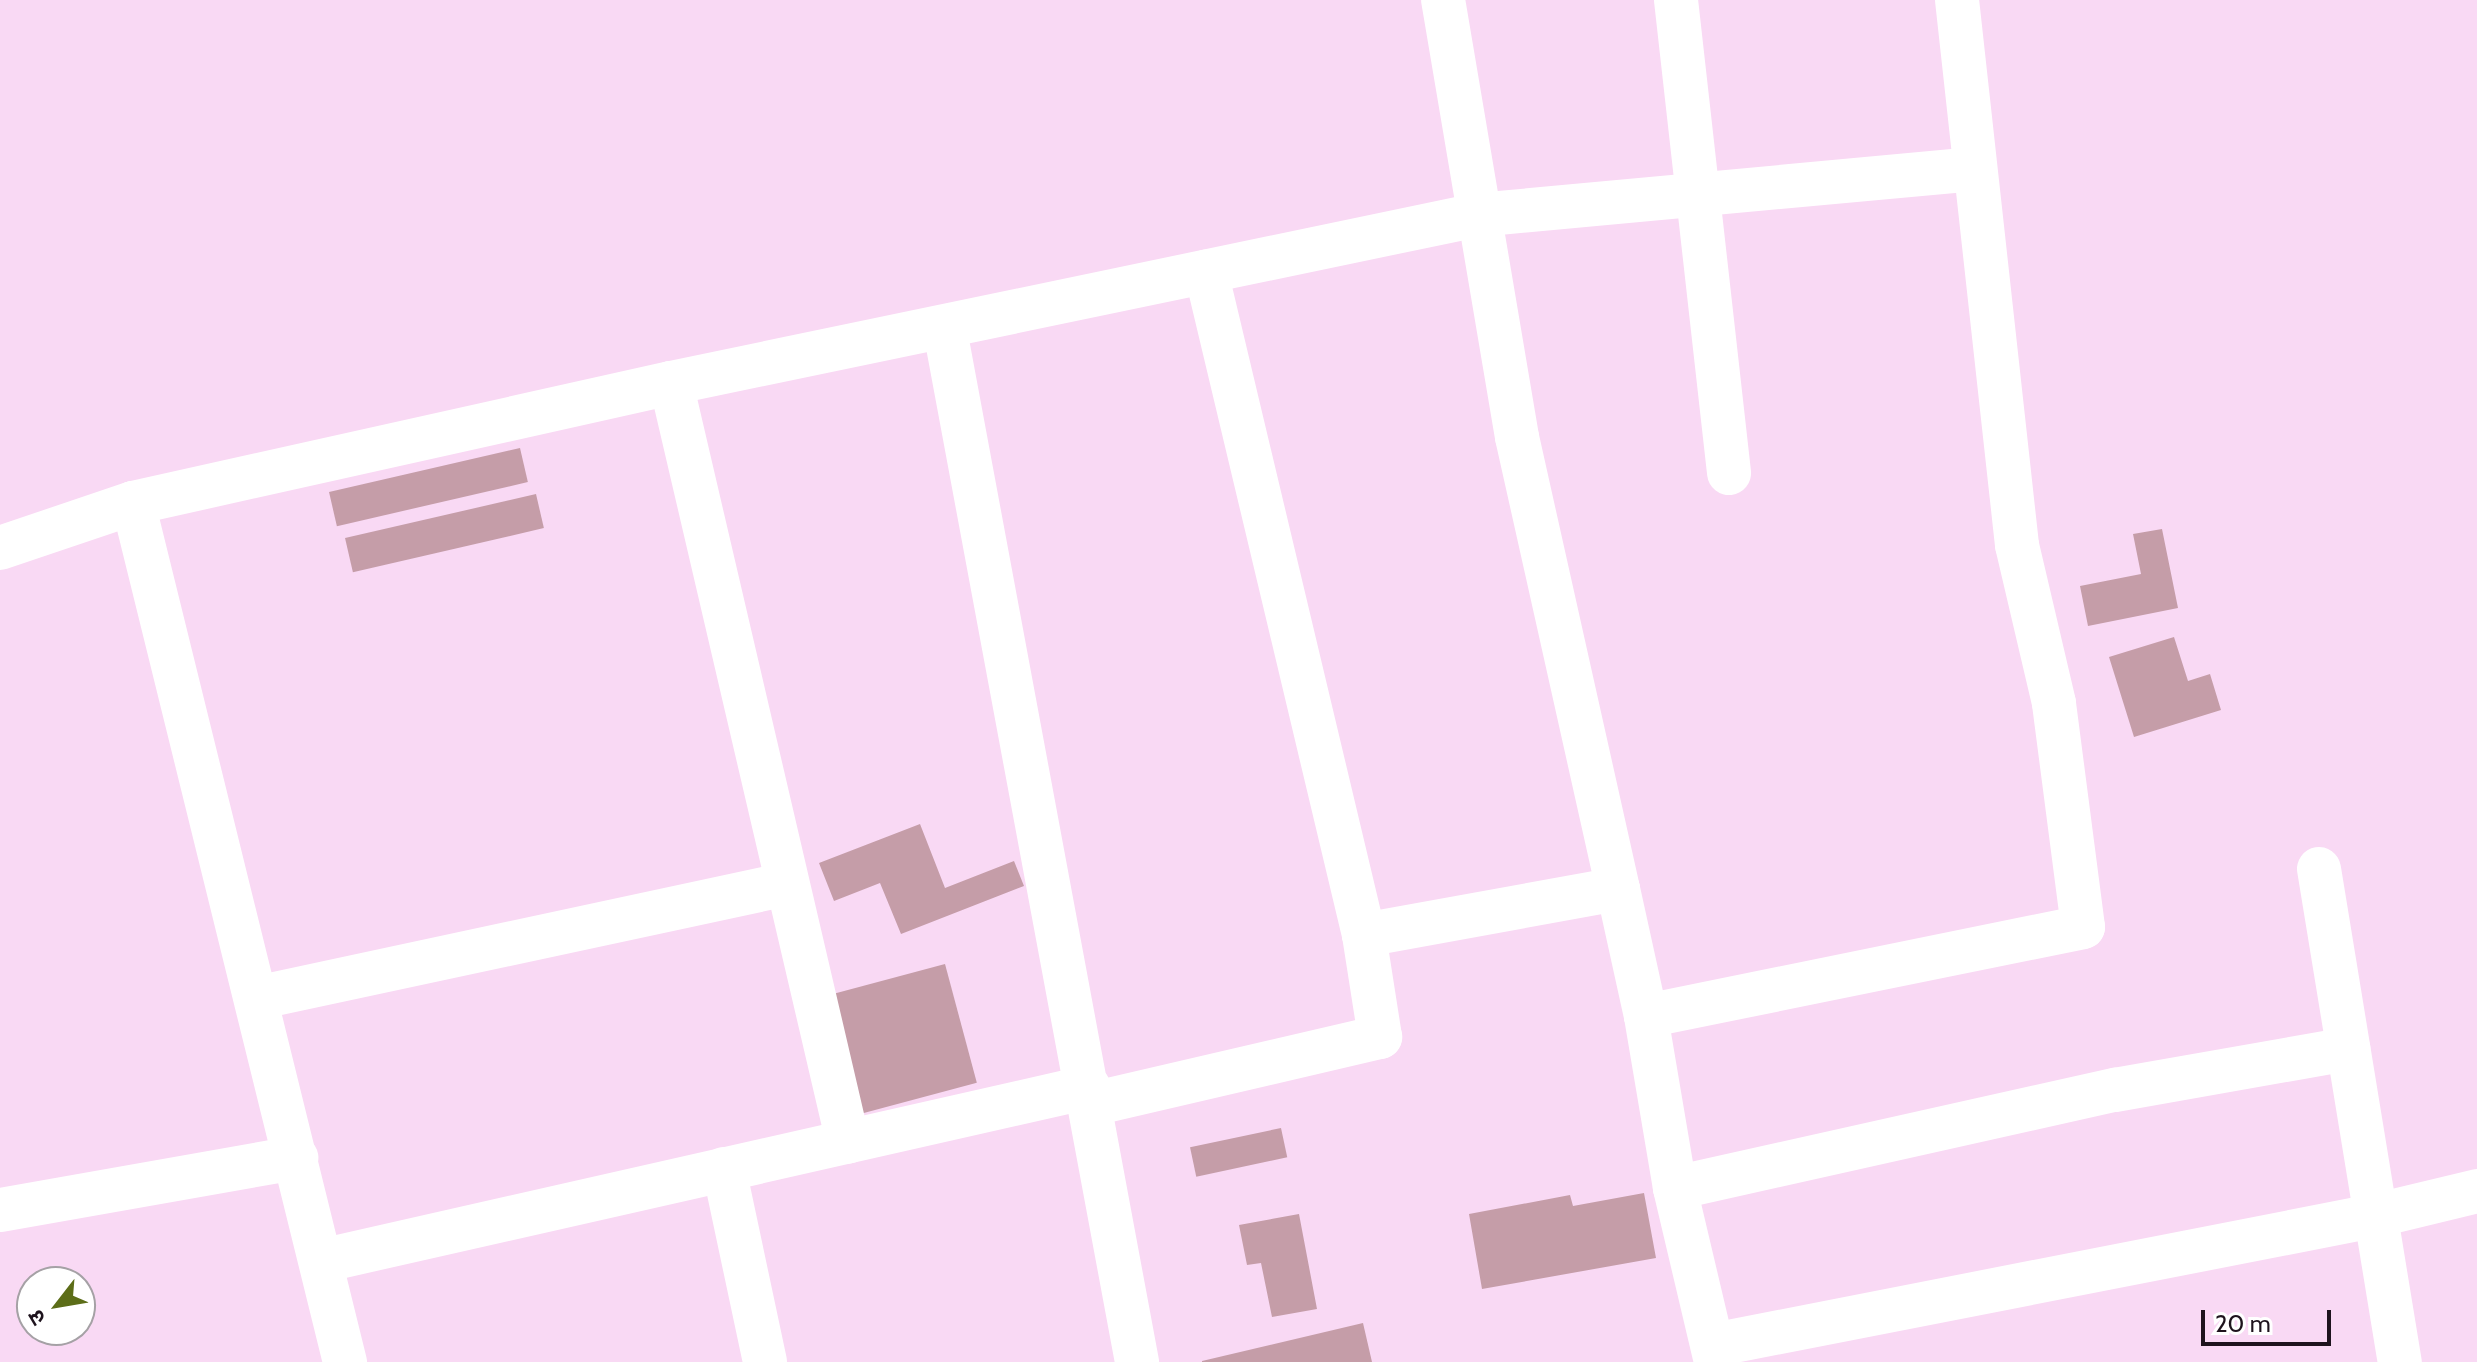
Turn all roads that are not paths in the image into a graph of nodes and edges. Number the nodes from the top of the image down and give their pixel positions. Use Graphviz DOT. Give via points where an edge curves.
graph roads {
  1 [pos="1443,0"];
  2 [pos="1676,0"];
  3 [pos="1957,0"];
  4 [pos="1975,169"];
  5 [pos="1701,195"];
  6 [pos="1477,215"];
  7 [pos="1206,272"];
  8 [pos="945,330"];
  9 [pos="671,383"];
  10 [pos="1729,473"];
  11 [pos="133,503"];
  12 [pos="0,548"];
  13 [pos="2319,869"];
  14 [pos="787,884"];
  15 [pos="1618,889"];
  16 [pos="1364,935"];
  17 [pos="256,998"];
  18 [pos="1646,1016"];
  19 [pos="2348,1049"];
  20 [pos="1091,1096"];
  21 [pos="848,1142"];
  22 [pos="296,1158"];
  23 [pos="724,1169"];
  24 [pos="1675,1188"];
  25 [pos="2477,1191"];
  26 [pos="0,1210"];
  27 [pos="2378,1215"];
  28 [pos="321,1261"];
  29 [pos="1715,1353"];
  30 [pos="345,1362"];
  31 [pos="765,1362"];
  32 [pos="1137,1362"];
  33 [pos="2400,1362"];
  1 -- 6 [label="street"];
  2 -- 5 [label="street"];
  3 -- 4 [label="street"];
  4 -- 5 [label="street"];
  4 -- 18 [label="street" via="2017,545 2054,703 2083,927"];
  5 -- 6 [label="street"];
  5 -- 10 [label="street"];
  6 -- 7 [label="street"];
  6 -- 15 [label="street" via="1517,437"];
  7 -- 8 [label="street"];
  7 -- 16 [label="street"];
  8 -- 9 [label="street"];
  8 -- 20 [label="street"];
  9 -- 11 [label="street"];
  9 -- 14 [label="street"];
  11 -- 12 [label="street"];
  11 -- 17 [label="street"];
  13 -- 19 [label="street"];
  14 -- 17 [label="street"];
  14 -- 21 [label="street"];
  15 -- 16 [label="street"];
  15 -- 18 [label="street"];
  16 -- 20 [label="street" via="1380,1037"];
  17 -- 22 [label="street"];
  18 -- 24 [label="street"];
  19 -- 24 [label="street" via="2115,1090"];
  19 -- 27 [label="street"];
  20 -- 21 [label="street"];
  20 -- 32 [label="street"];
  21 -- 23 [label="street"];
  22 -- 26 [label="street"];
  22 -- 28 [label="street"];
  23 -- 28 [label="street"];
  23 -- 31 [label="street"];
  24 -- 29 [label="street"];
  25 -- 27 [label="street"];
  27 -- 29 [label="street"];
  27 -- 33 [label="street"];
  28 -- 30 [label="street"];
}
